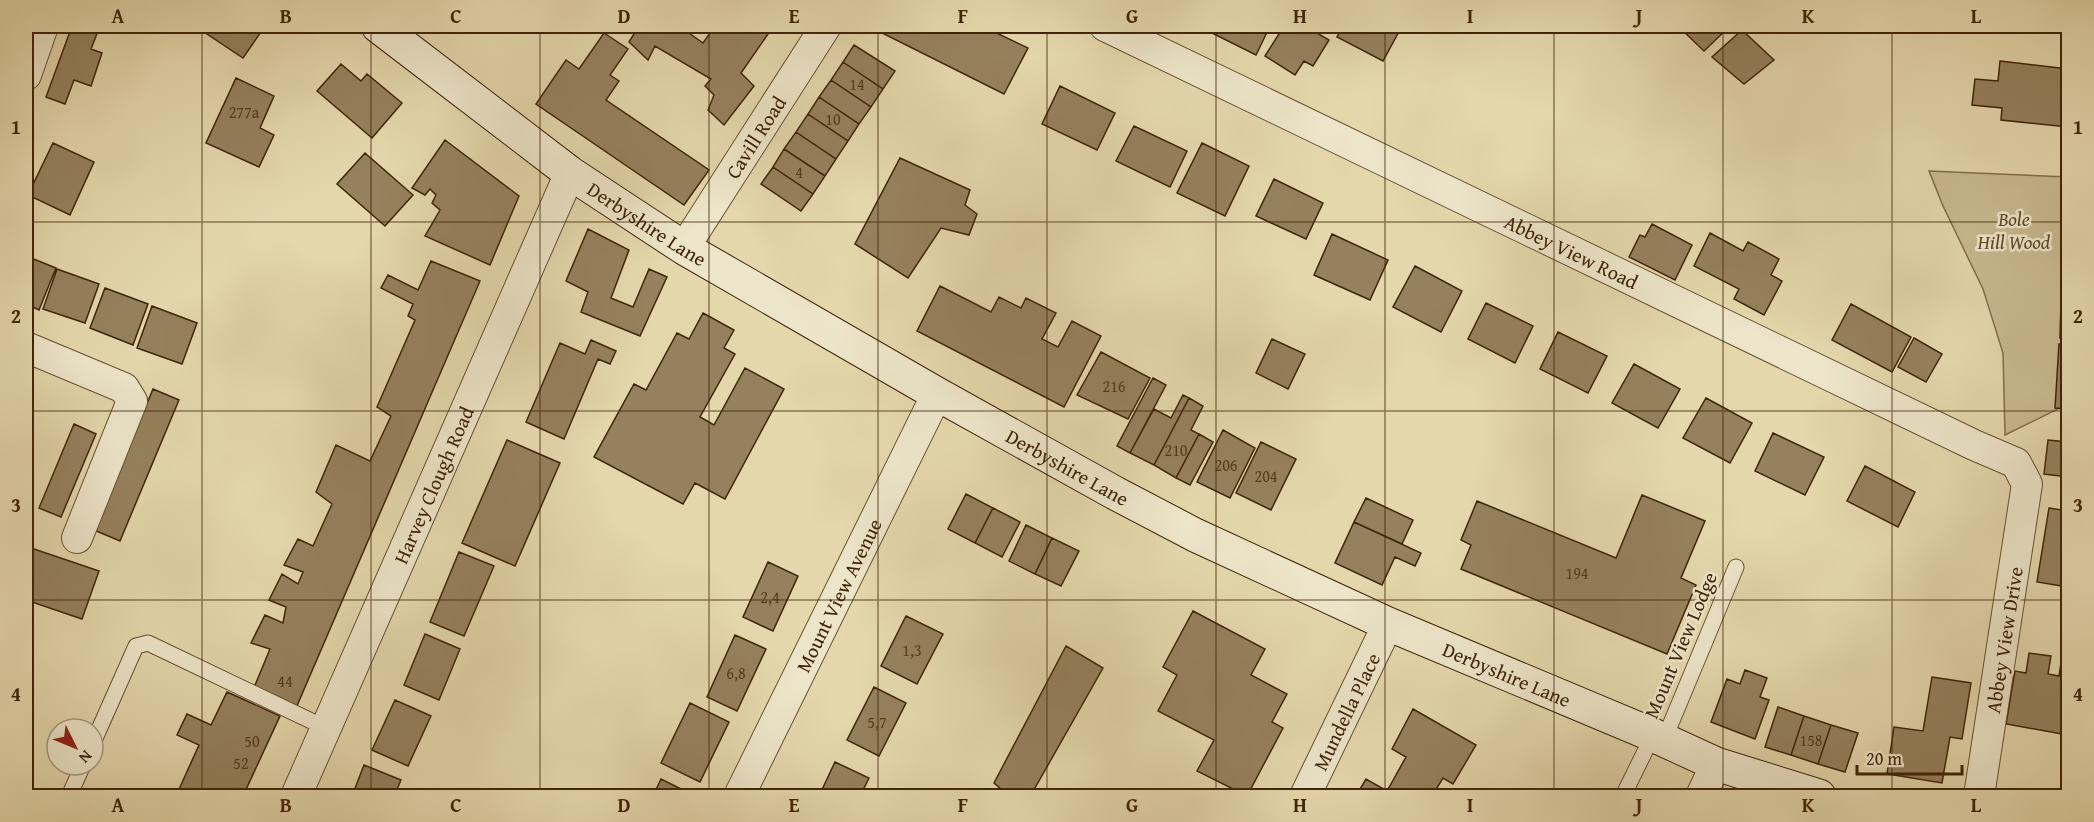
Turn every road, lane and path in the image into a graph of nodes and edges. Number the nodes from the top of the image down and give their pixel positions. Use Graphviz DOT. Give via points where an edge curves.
graph roads {
  1 [pos="43,26"];
  2 [pos="378,26"];
  3 [pos="826,26"];
  4 [pos="1105,26"];
  5 [pos="26,75"];
  6 [pos="570,173"];
  7 [pos="684,248"];
  8 [pos="26,347"];
  9 [pos="937,394"];
  10 [pos="2027,483"];
  11 [pos="77,538"];
  12 [pos="1736,567"];
  13 [pos="1388,624"];
  14 [pos="105,717"];
  15 [pos="326,728"];
  16 [pos="1658,738"];
  17 [pos="1716,764"];
  18 [pos="78,777"];
  19 [pos="69,796"];
  20 [pos="296,796"];
  21 [pos="739,796"];
  22 [pos="1305,796"];
  23 [pos="1623,796"];
  24 [pos="1701,796"];
  25 [pos="1818,796"];
  26 [pos="1978,796"];
  1 -- 5 [label="street"];
  2 -- 6 [label="street, Derbyshire Lane"];
  3 -- 7 [label="street, Cavill Road"];
  4 -- 10 [label="street, Abbey View Road" via="2016,463"];
  6 -- 7 [label="street, Derbyshire Lane"];
  6 -- 15 [label="street, Harvey Clough Road"];
  7 -- 9 [label="street, Derbyshire Lane"];
  8 -- 11 [label="street" via="124,387 132,401"];
  9 -- 13 [label="street, Derbyshire Lane" via="1195,535"];
  9 -- 21 [label="street, Mount View Avenue"];
  10 -- 26 [label="street, Abbey View Drive"];
  12 -- 16 [label="lane, Mount View Lodge"];
  13 -- 16 [label="street, Derbyshire Lane"];
  13 -- 22 [label="street, Mundella Place"];
  14 -- 15 [label="lane" via="136,646 148,643"];
  15 -- 20 [label="street, Harvey Clough Road"];
  16 -- 17 [label="street, Derbyshire Lane"];
  16 -- 23 [label="lane, Mount View Lodge"];
  17 -- 24 [label="street"];
  17 -- 25 [label="street, Derbyshire Lane"];
  18 -- 19 [label="lane"];
}
